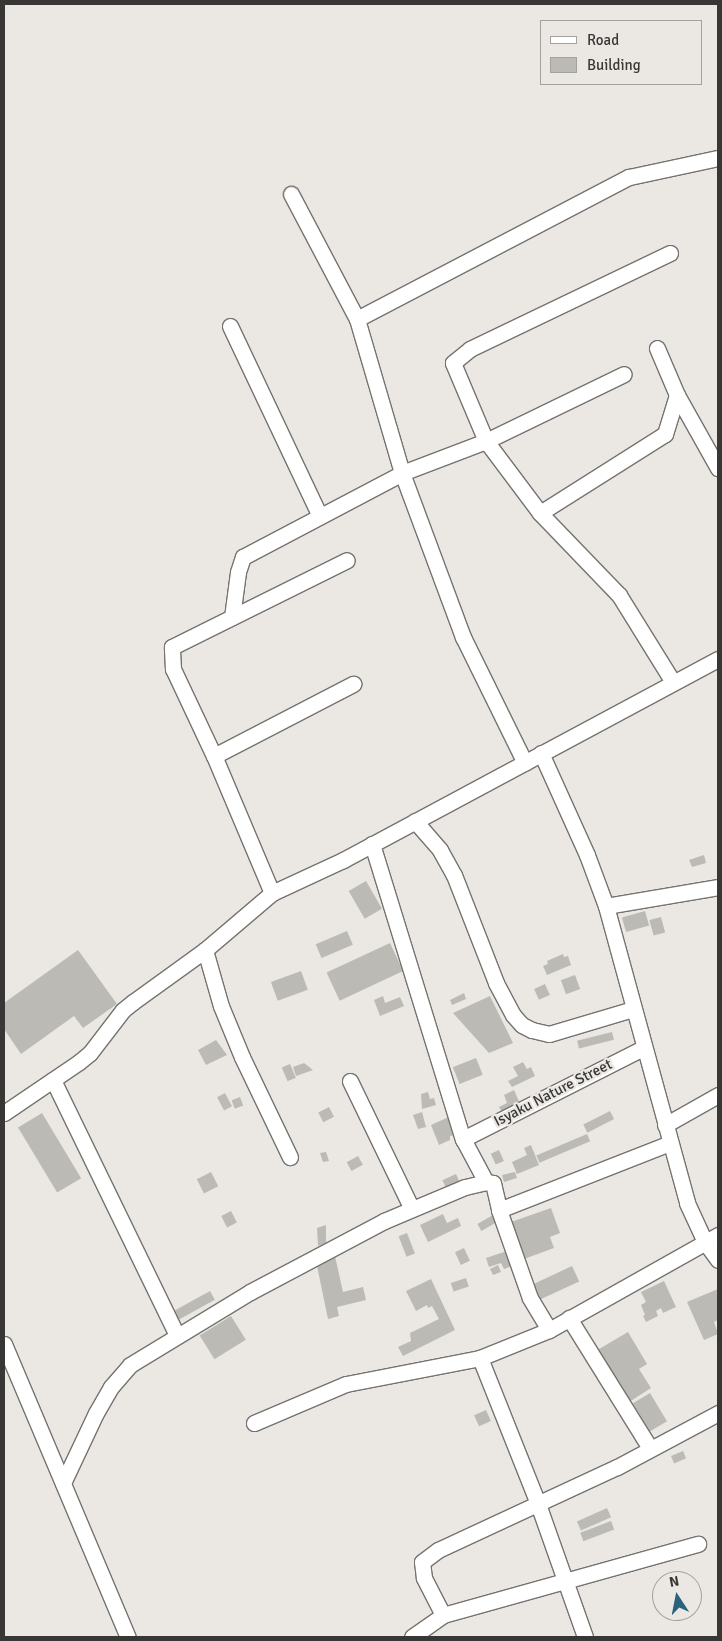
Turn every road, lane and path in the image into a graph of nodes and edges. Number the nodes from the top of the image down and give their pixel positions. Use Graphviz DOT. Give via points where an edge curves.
graph roads {
  1 [pos="718,158"];
  2 [pos="291,194"];
  3 [pos="670,253"];
  4 [pos="357,319"];
  5 [pos="230,326"];
  6 [pos="657,348"];
  7 [pos="624,374"];
  8 [pos="677,395"];
  9 [pos="486,441"];
  10 [pos="718,468"];
  11 [pos="402,473"];
  12 [pos="540,513"];
  13 [pos="320,516"];
  14 [pos="348,560"];
  15 [pos="232,617"];
  16 [pos="718,659"];
  17 [pos="672,682"];
  18 [pos="353,684"];
  19 [pos="541,753"];
  20 [pos="214,756"];
  21 [pos="524,762"];
  22 [pos="415,821"];
  23 [pos="372,844"];
  24 [pos="718,887"];
  25 [pos="272,892"];
  26 [pos="606,906"];
  27 [pos="205,950"];
  28 [pos="633,1010"];
  29 [pos="643,1048"];
  30 [pos="53,1080"];
  31 [pos="350,1080"];
  32 [pos="718,1095"];
  33 [pos="4,1113"];
  34 [pos="665,1125"];
  35 [pos="463,1139"];
  36 [pos="670,1143"];
  37 [pos="290,1157"];
  38 [pos="486,1182"];
  39 [pos="412,1209"];
  40 [pos="499,1210"];
  41 [pos="718,1235"];
  42 [pos="705,1242"];
  43 [pos="718,1260"];
  44 [pos="568,1318"];
  45 [pos="549,1330"];
  46 [pos="177,1335"];
  47 [pos="4,1344"];
  48 [pos="480,1358"];
  49 [pos="718,1413"];
  50 [pos="254,1423"];
  51 [pos="650,1448"];
  52 [pos="63,1483"];
  53 [pos="538,1504"];
  54 [pos="698,1544"];
  55 [pos="566,1581"];
  56 [pos="443,1615"];
  57 [pos="128,1637"];
  58 [pos="412,1637"];
  59 [pos="585,1637"];
  1 -- 4 [label="street" via="629,177"];
  2 -- 4 [label="street"];
  3 -- 9 [label="street" via="470,349 453,363"];
  4 -- 11 [label="street"];
  5 -- 13 [label="street"];
  6 -- 8 [label="street"];
  7 -- 9 [label="street"];
  8 -- 10 [label="street"];
  8 -- 12 [label="street" via="665,434"];
  9 -- 11 [label="street"];
  9 -- 12 [label="street"];
  11 -- 13 [label="street"];
  11 -- 21 [label="street" via="463,637"];
  12 -- 17 [label="street" via="619,594"];
  13 -- 15 [label="street" via="243,557"];
  14 -- 15 [label="street"];
  15 -- 20 [label="street" via="172,647 173,669"];
  16 -- 17 [label="street"];
  17 -- 19 [label="street"];
  18 -- 20 [label="street"];
  19 -- 21 [label="street"];
  19 -- 26 [label="street"];
  20 -- 25 [label="street"];
  21 -- 22 [label="street"];
  22 -- 23 [label="street"];
  22 -- 28 [label="street" via="440,850 454,875 496,983 512,1015 522,1025 548,1034"];
  23 -- 25 [label="street"];
  23 -- 35 [label="street"];
  24 -- 26 [label="street"];
  25 -- 27 [label="street"];
  26 -- 28 [label="street"];
  27 -- 30 [label="street" via="123,1010 90,1053"];
  27 -- 37 [label="street" via="221,1006"];
  28 -- 29 [label="street"];
  29 -- 34 [label="street"];
  29 -- 35 [label="street, Isyaku Nature Street"];
  30 -- 33 [label="street"];
  30 -- 46 [label="street"];
  31 -- 39 [label="street"];
  32 -- 34 [label="street"];
  34 -- 36 [label="street"];
  35 -- 38 [label="street"];
  36 -- 40 [label="street"];
  36 -- 42 [label="street" via="688,1203"];
  38 -- 39 [label="street" via="465,1187"];
  38 -- 40 [label="street" via="492,1183"];
  39 -- 46 [label="street" via="250,1292"];
  40 -- 45 [label="street" via="530,1298"];
  41 -- 42 [label="street"];
  42 -- 43 [label="street"];
  42 -- 44 [label="street"];
  44 -- 45 [label="street"];
  44 -- 51 [label="street"];
  45 -- 48 [label="street"];
  46 -- 52 [label="street" via="130,1364 111,1387"];
  47 -- 52 [label="street"];
  48 -- 50 [label="street" via="346,1384"];
  48 -- 53 [label="street"];
  49 -- 51 [label="street"];
  51 -- 53 [label="street"];
  52 -- 57 [label="street"];
  53 -- 55 [label="street"];
  53 -- 56 [label="street" via="438,1550 422,1562 424,1578"];
  54 -- 55 [label="street"];
  55 -- 56 [label="street"];
  55 -- 59 [label="street"];
  56 -- 58 [label="street"];
}
